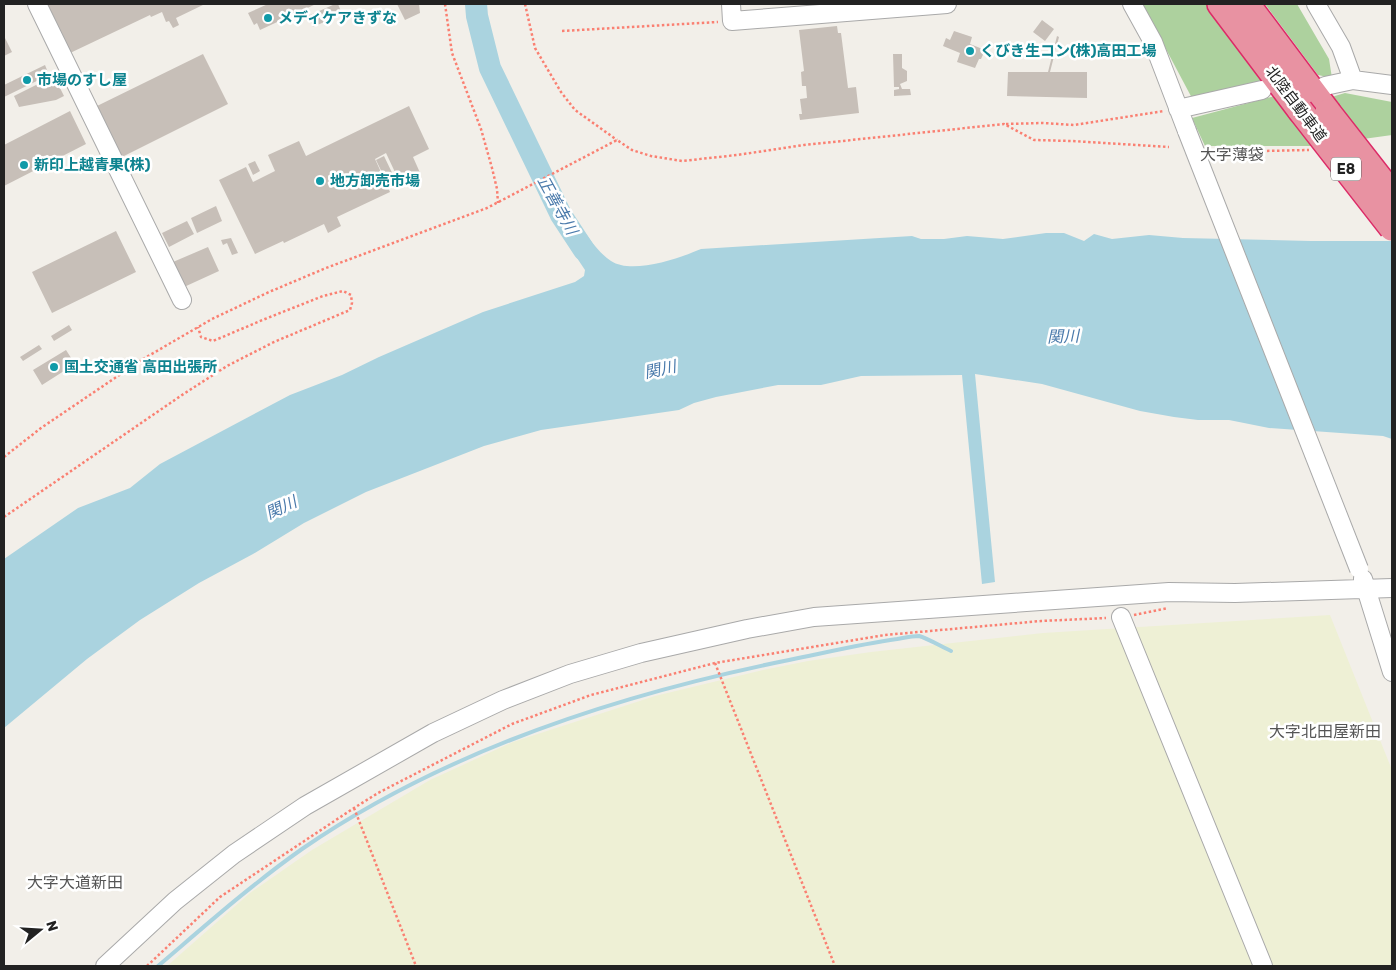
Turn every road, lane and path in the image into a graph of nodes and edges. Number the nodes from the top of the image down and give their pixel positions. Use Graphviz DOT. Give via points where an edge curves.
graph roads {
  1 [pos="37,4"];
  2 [pos="445,4"];
  3 [pos="525,4"];
  4 [pos="947,4"];
  5 [pos="1132,4"];
  6 [pos="1220,4"];
  7 [pos="1247,4"];
  8 [pos="1316,4"];
  9 [pos="731,12"];
  10 [pos="562,31"];
  11 [pos="1353,80"];
  12 [pos="1325,86"];
  13 [pos="1392,86"];
  14 [pos="1262,90"];
  15 [pos="1178,109"];
  16 [pos="1004,124"];
  17 [pos="617,140"];
  18 [pos="1169,147"];
  19 [pos="1309,150"];
  20 [pos="1217,152"];
  21 [pos="1392,194"];
  22 [pos="498,203"];
  23 [pos="1392,228"];
  24 [pos="182,300"];
  25 [pos="198,327"];
  26 [pos="4,458"];
  27 [pos="4,517"];
  28 [pos="1392,588"];
  29 [pos="1366,590"];
  30 [pos="1168,608"];
  31 [pos="1121,617"];
  32 [pos="715,663"];
  33 [pos="1392,672"];
  34 [pos="354,808"];
  35 [pos="105,966"];
  36 [pos="147,966"];
  37 [pos="416,966"];
  38 [pos="835,966"];
  39 [pos="1263,966"];
  1 -- 24 [label="street"];
  2 -- 22 [label="path" via="452,53 481,129"];
  3 -- 17 [label="path" via="535,48 561,92 575,110"];
  4 -- 9 [label="street"];
  5 -- 15 [label="street" via="1153,42"];
  6 -- 23 [label="highway, 北陸自動車道 / E8, bridge"];
  7 -- 21 [label="highway, 北陸自動車道 / E8, bridge"];
  8 -- 11 [label="street" via="1340,47"];
  9 -- 10 [label="path"];
  11 -- 12 [label="street"];
  11 -- 13 [label="street"];
  14 -- 15 [label="street"];
  15 -- 16 [label="path" via="1074,125 1043,122"];
  15 -- 29 [label="street, bridge"];
  16 -- 17 [label="path" via="682,160 651,156 632,150"];
  16 -- 18 [label="path" via="1034,140"];
  17 -- 22 [label="path"];
  19 -- 20 [label="path"];
  22 -- 25 [label="path" via="318,271"];
  25 -- 26 [label="path" via="135,364 41,428"];
  25 -- 27 [label="path" via="201,337 213,341 323,296 343,291 351,295 350,310 227,366"];
  28 -- 29 [label="street"];
  29 -- 33 [label="street"];
  29 -- 35 [label="street" via="1235,594 1169,592 814,617 641,653 570,674 503,700 433,734 305,806 234,854 175,901"];
  30 -- 31 [label="path"];
  31 -- 32 [label="path" via="885,635"];
  31 -- 39 [label="street"];
  32 -- 34 [label="path" via="591,696 512,724"];
  32 -- 38 [label="path"];
  34 -- 36 [label="path" via="220,897"];
  34 -- 37 [label="path"];
}
